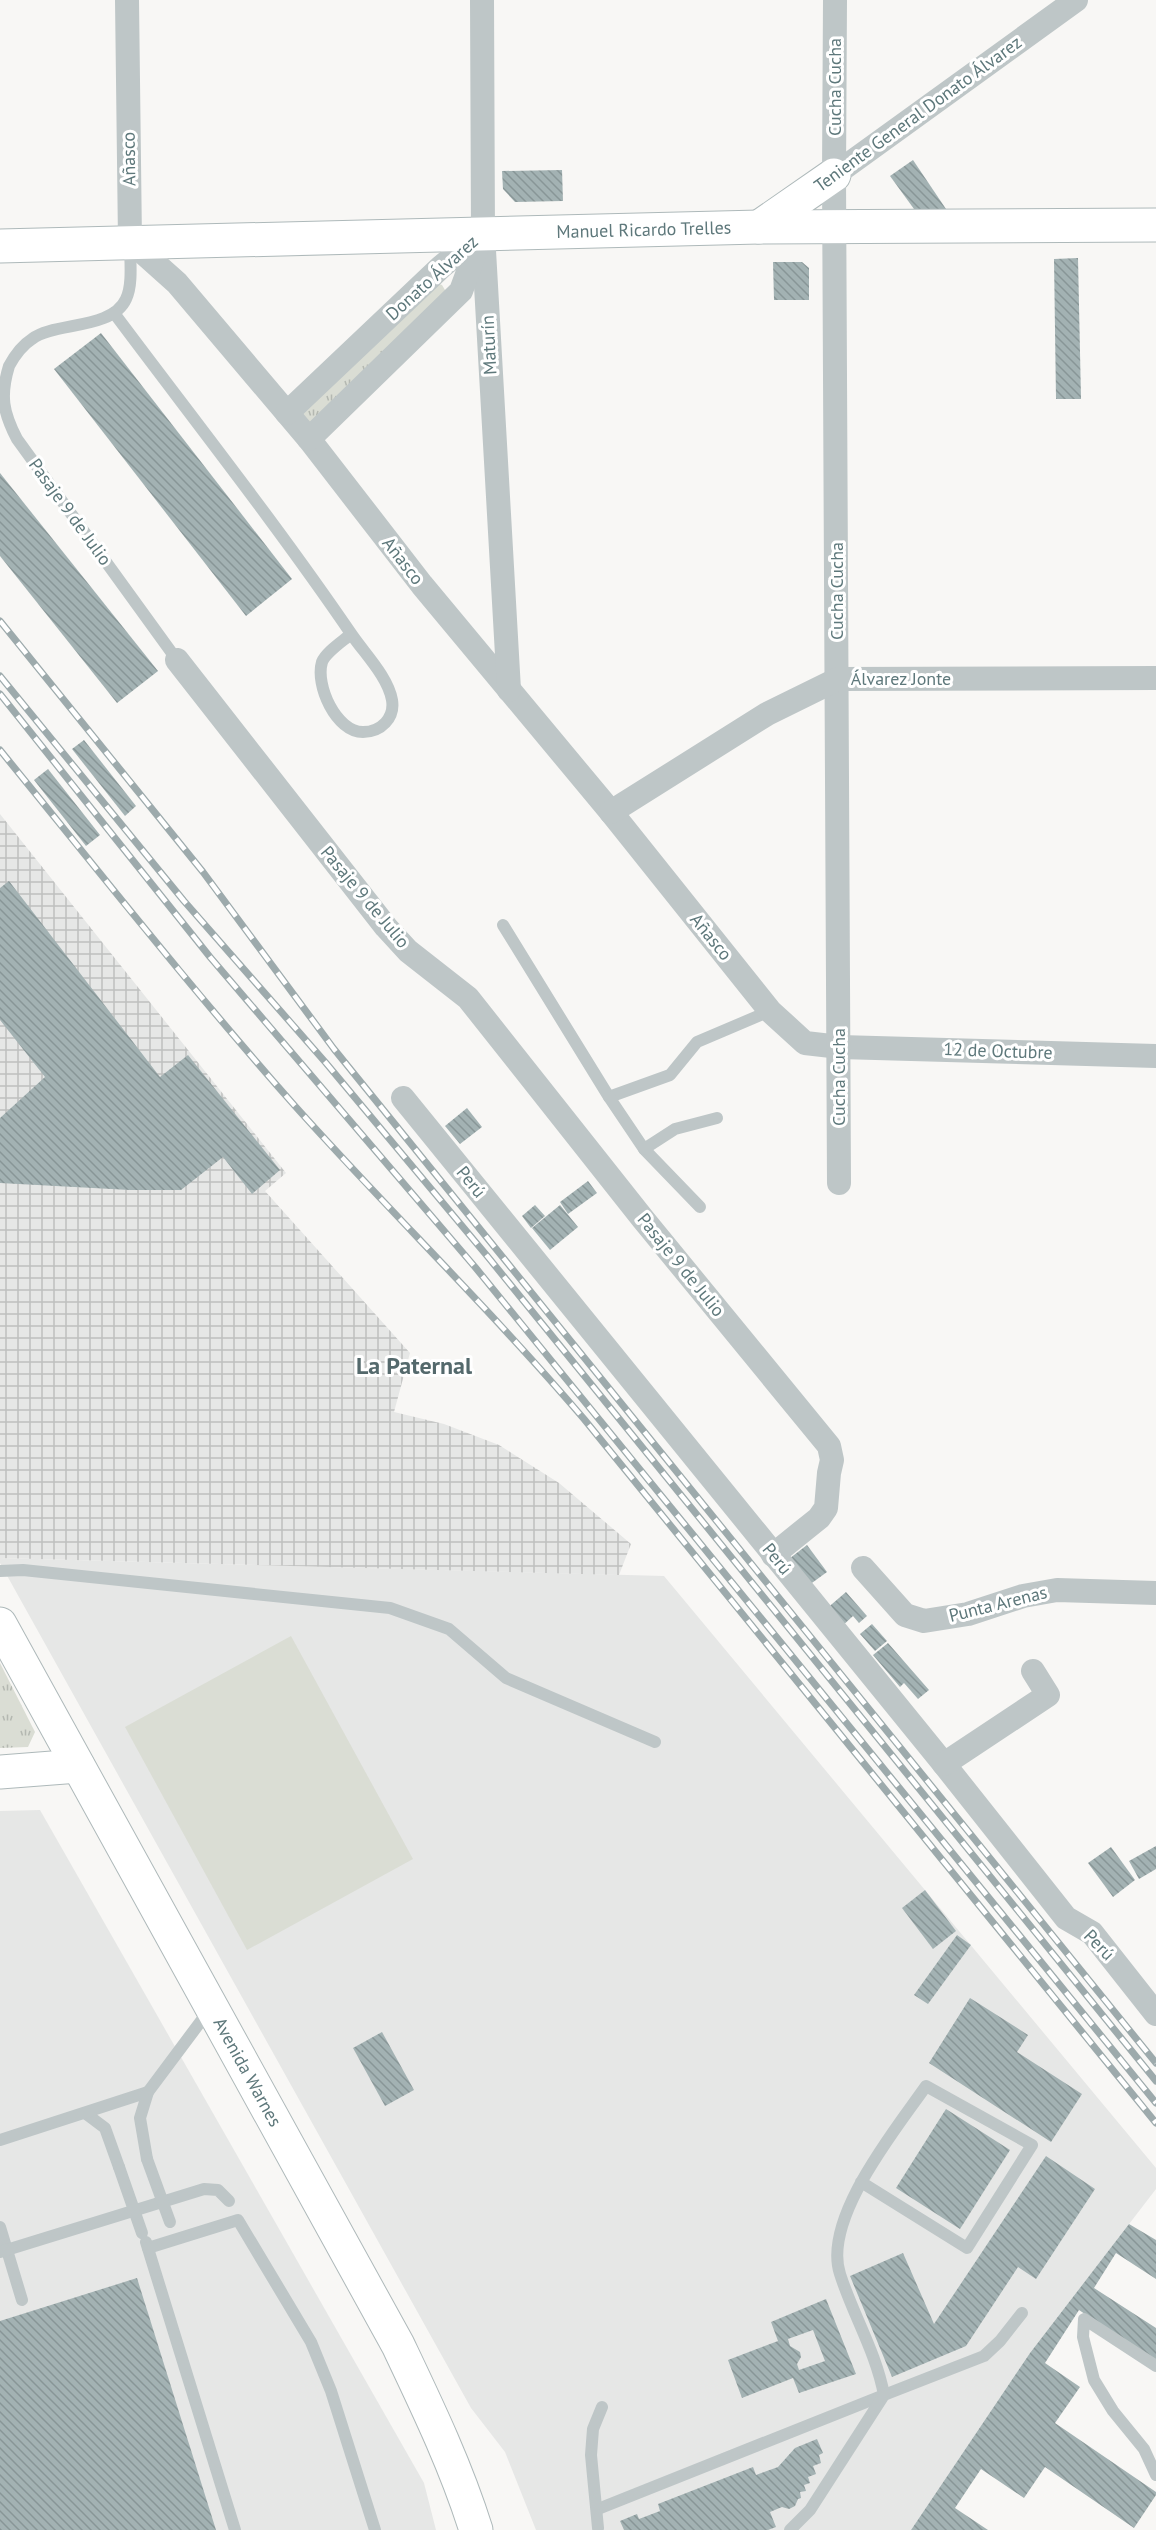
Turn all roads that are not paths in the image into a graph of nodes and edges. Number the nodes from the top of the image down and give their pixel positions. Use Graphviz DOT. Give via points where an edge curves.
graph roads {
  1 [pos="127,0"];
  2 [pos="482,0"];
  3 [pos="836,0"];
  4 [pos="1076,0"];
  5 [pos="834,175"];
  6 [pos="1156,225"];
  7 [pos="835,226"];
  8 [pos="759,227"];
  9 [pos="483,233"];
  10 [pos="130,242"];
  11 [pos="0,246"];
  12 [pos="114,313"];
  13 [pos="287,413"];
  14 [pos="309,439"];
  15 [pos="351,634"];
  16 [pos="177,660"];
  17 [pos="1156,678"];
  18 [pos="838,679"];
  19 [pos="508,690"];
  20 [pos="611,812"];
  21 [pos="503,924"];
  22 [pos="770,1011"];
  23 [pos="840,1047"];
  24 [pos="1156,1056"];
  25 [pos="609,1097"];
  26 [pos="403,1098"];
  27 [pos="717,1118"];
  28 [pos="644,1149"];
  29 [pos="839,1183"];
  30 [pos="700,1207"];
  31 [pos="773,1555"];
  32 [pos="863,1568"];
  33 [pos="0,1571"];
  34 [pos="1156,1593"];
  35 [pos="0,1624"];
  36 [pos="1033,1671"];
  37 [pos="654,1742"];
  38 [pos="944,1764"];
  39 [pos="78,1766"];
  40 [pos="0,1772"];
  41 [pos="213,2006"];
  42 [pos="1156,2014"];
  43 [pos="148,2092"];
  44 [pos="85,2113"];
  45 [pos="0,2140"];
  46 [pos="861,2182"];
  47 [pos="229,2201"];
  48 [pos="0,2227"];
  49 [pos="177,2238"];
  50 [pos="148,2248"];
  51 [pos="4,2251"];
  52 [pos="22,2300"];
  53 [pos="1022,2313"];
  54 [pos="1156,2366"];
  55 [pos="884,2395"];
  56 [pos="602,2406"];
  57 [pos="1156,2475"];
  58 [pos="598,2509"];
  59 [pos="597,2529"];
  60 [pos="235,2530"];
  61 [pos="375,2530"];
  62 [pos="476,2530"];
  63 [pos="790,2530"];
  1 -- 10 [label="street, Añasco"];
  2 -- 9 [label="street, Maturín"];
  3 -- 5 [label="street, Cucha Cucha"];
  4 -- 5 [label="street, Teniente General Donato Álvarez"];
  5 -- 7 [label="street, Cucha Cucha"];
  5 -- 8 [label="main road, Teniente General Donato Álvarez"];
  6 -- 7 [label="main road, Manuel Ricardo Trelles"];
  7 -- 8 [label="main road, Manuel Ricardo Trelles"];
  7 -- 18 [label="street, Cucha Cucha"];
  8 -- 9 [label="main road, Manuel Ricardo Trelles"];
  9 -- 10 [label="main road, Manuel Ricardo Trelles"];
  9 -- 13 [label="street, Donato Álvarez" via="441,267"];
  9 -- 14 [label="street, Donato Álvarez" via="461,291"];
  9 -- 19 [label="street, Maturín"];
  10 -- 11 [label="main road, Manuel Ricardo Trelles"];
  10 -- 12 [label="lane" via="127,299"];
  10 -- 13 [label="street, Añasco" via="177,283"];
  12 -- 15 [label="lane"];
  12 -- 16 [label="lane, Pasaje 9 de Julio" via="33,337 16,352 2,380 1,407 17,439"];
  13 -- 14 [label="street, Añasco"];
  14 -- 19 [label="street, Añasco"];
  15 -- 15 [label="lane" via="387,685 392,702 390,717 383,726 363,732 348,728 334,711 319,677 323,659"];
  16 -- 31 [label="street, Pasaje 9 de Julio" via="386,927 408,951 468,998 829,1446 832,1460 826,1508"];
  17 -- 18 [label="street, Álvarez Jonte"];
  18 -- 20 [label="street, Álvarez Jonte" via="767,714"];
  18 -- 23 [label="street, Cucha Cucha"];
  19 -- 20 [label="street, Añasco"];
  20 -- 22 [label="street, Añasco"];
  21 -- 25 [label="lane"];
  22 -- 23 [label="street, Añasco" via="805,1043"];
  22 -- 25 [label="lane" via="697,1042 670,1075"];
  23 -- 24 [label="street, 12 de Octubre"];
  23 -- 29 [label="street, Cucha Cucha"];
  25 -- 28 [label="lane"];
  26 -- 31 [label="street, Perú"];
  27 -- 28 [label="lane" via="675,1129"];
  28 -- 30 [label="lane"];
  31 -- 38 [label="street, Perú"];
  32 -- 34 [label="street, Punta Arenas" via="905,1615 924,1621 968,1614 1023,1596 1057,1590"];
  33 -- 37 [label="lane" via="23,1570 390,1608 449,1629 506,1678"];
  35 -- 39 [label="main road, Avenida Warnes"];
  36 -- 38 [label="street" via="1048,1695"];
  38 -- 42 [label="street, Perú" via="1066,1918 1092,1933"];
  39 -- 40 [label="main road"];
  39 -- 41 [label="main road, Avenida Warnes"];
  41 -- 43 [label="lane"];
  41 -- 62 [label="main road, Avenida Warnes" via="398,2344 441,2437"];
  43 -- 44 [label="lane"];
  43 -- 49 [label="lane, bridge" via="140,2118 147,2159"];
  44 -- 45 [label="lane"];
  44 -- 50 [label="lane, bridge" via="105,2128"];
  46 -- 46 [label="lane" via="967,2248 1032,2145 926,2086"];
  46 -- 55 [label="lane" via="840,2228 839,2271 879,2370"];
  47 -- 51 [label="lane" via="218,2190 204,2189"];
  48 -- 51 [label="lane"];
  49 -- 50 [label="lane"];
  49 -- 61 [label="lane" via="238,2220 311,2342 331,2391"];
  50 -- 60 [label="lane"];
  51 -- 52 [label="lane"];
  53 -- 55 [label="lane" via="984,2356"];
  54 -- 57 [label="lane" via="1084,2319 1083,2337 1094,2380 1113,2412 1144,2449"];
  55 -- 58 [label="lane"];
  55 -- 63 [label="lane" via="810,2510"];
  56 -- 58 [label="lane" via="593,2429 591,2455"];
  58 -- 59 [label="lane"];
}
